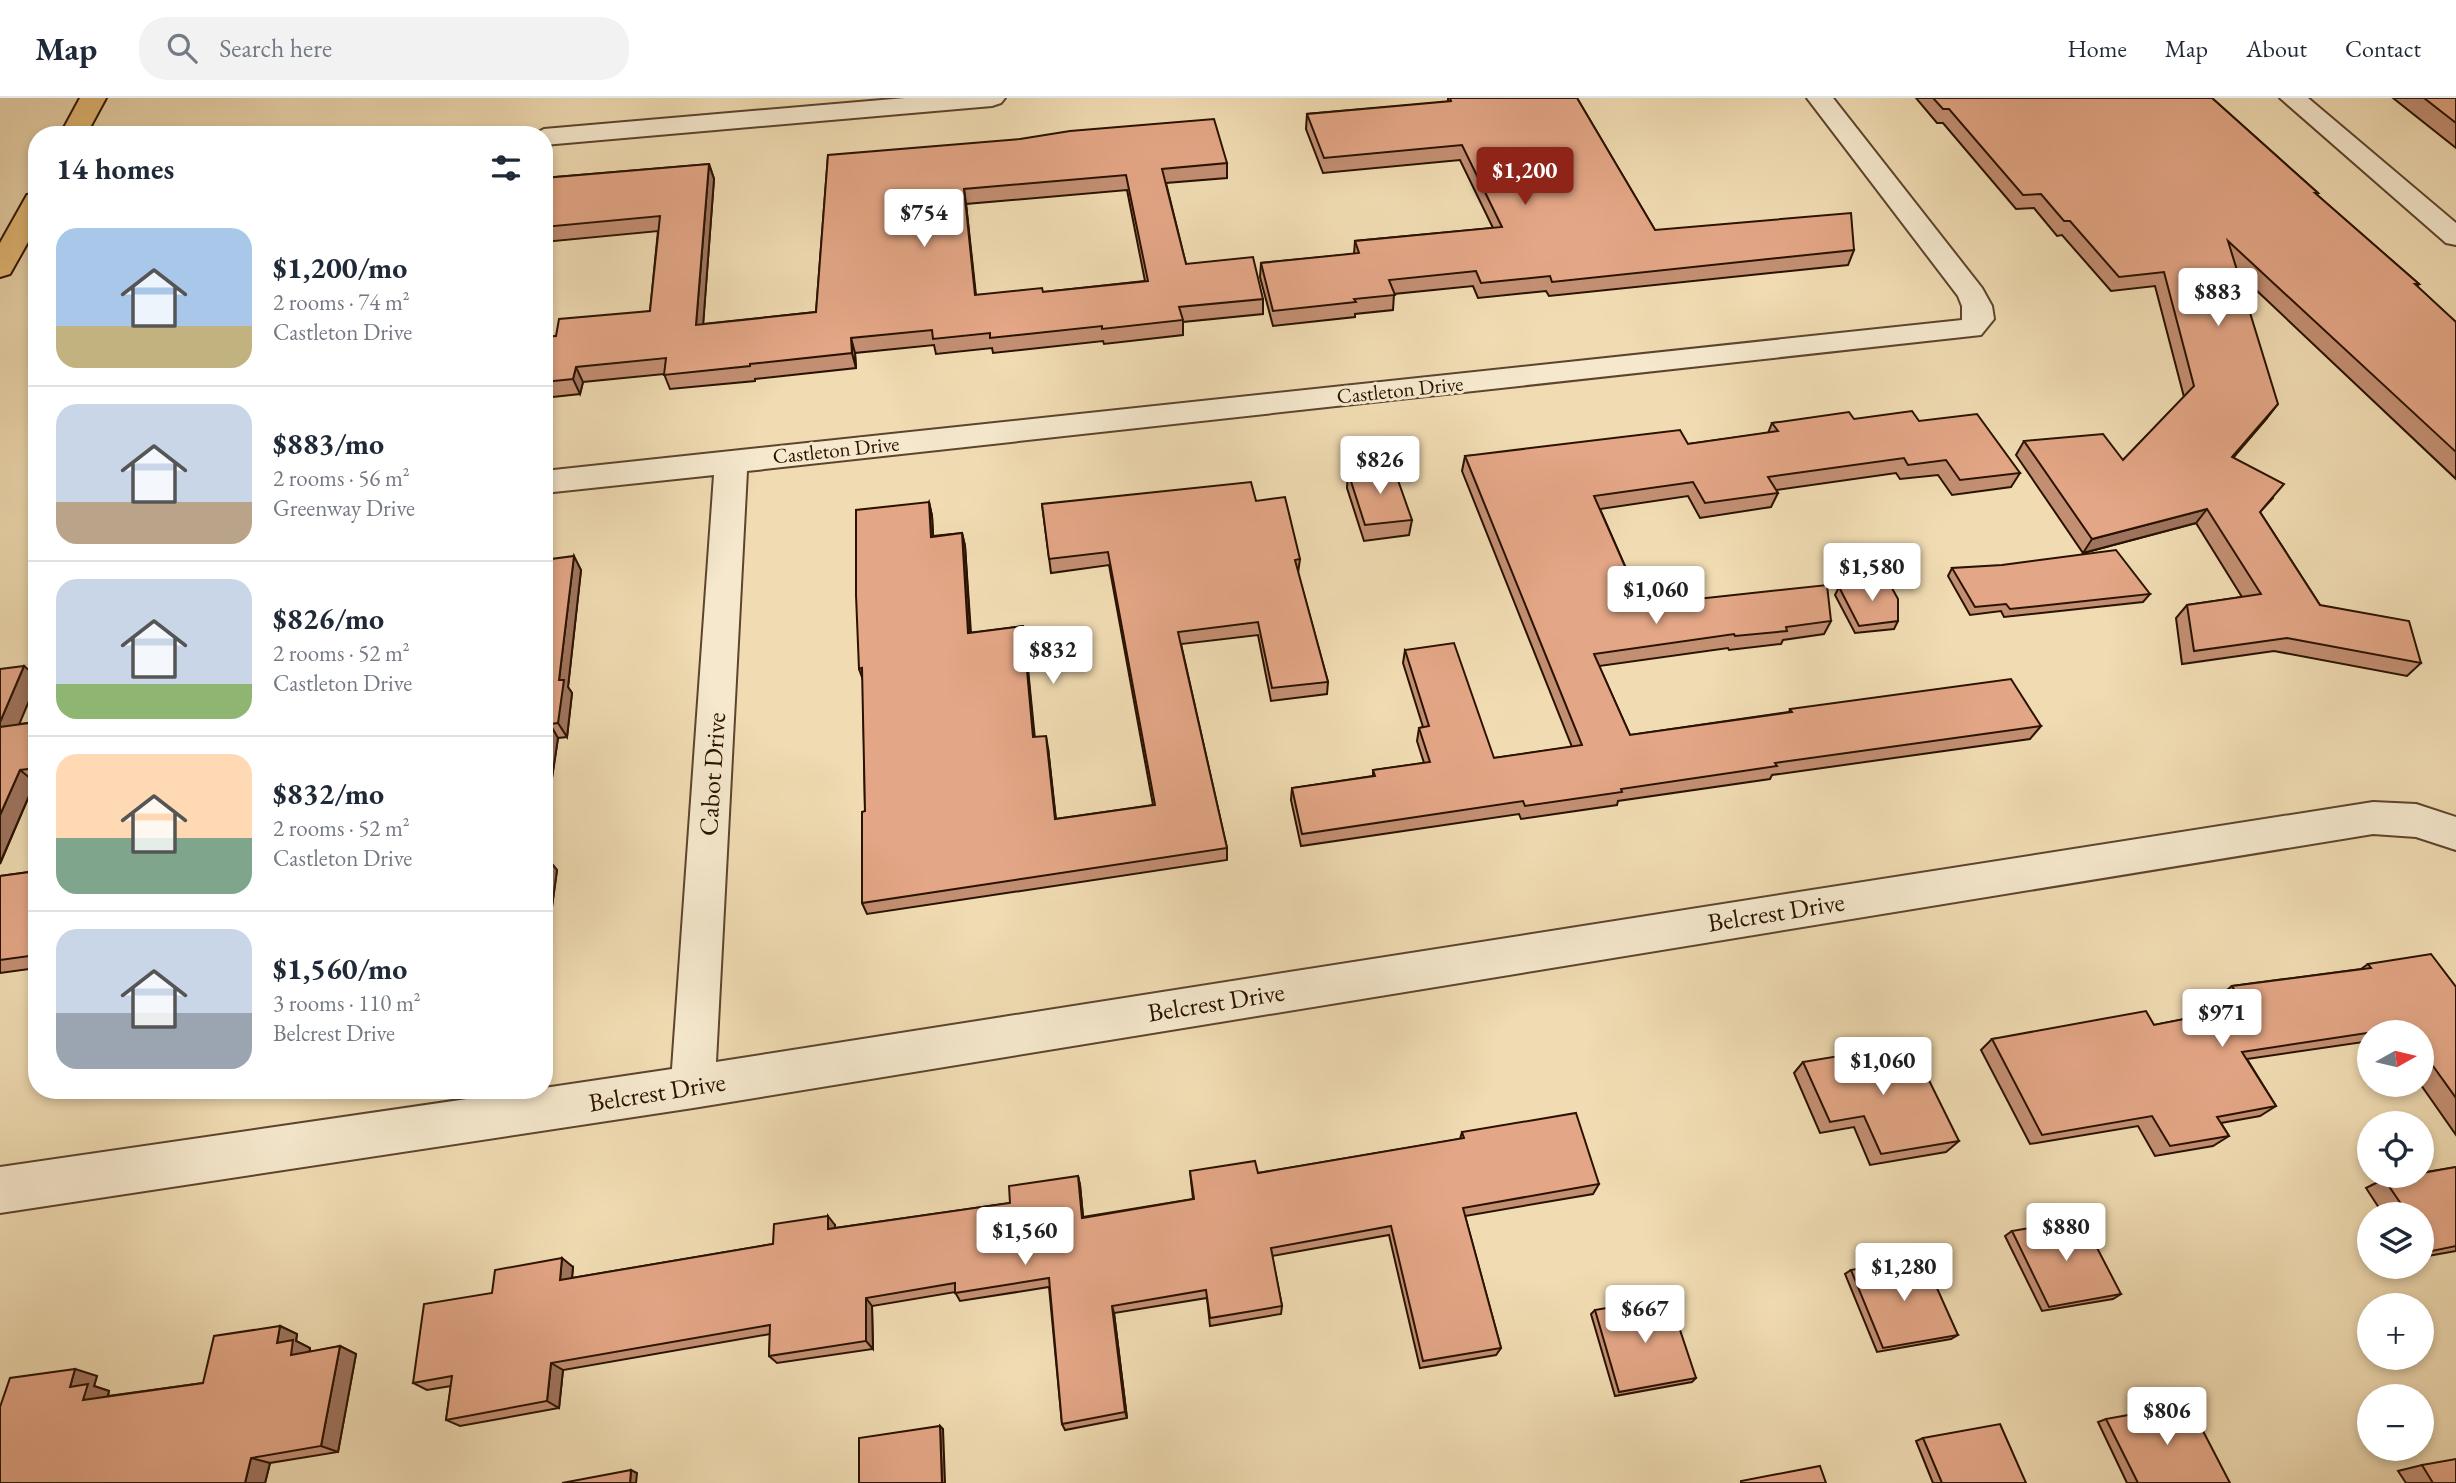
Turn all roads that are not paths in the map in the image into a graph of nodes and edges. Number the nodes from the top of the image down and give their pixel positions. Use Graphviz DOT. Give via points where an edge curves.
graph roads {
  1 [pos="93,98"];
  2 [pos="992,98"];
  3 [pos="1820,98"];
  4 [pos="2293,98"];
  5 [pos="79,126"];
  6 [pos="553,136"];
  7 [pos="28,217"];
  8 [pos="2456,237"];
  9 [pos="0,268"];
  10 [pos="731,461"];
  11 [pos="553,481"];
  12 [pos="2444,828"];
  13 [pos="692,1087"];
  14 [pos="0,1189"];
  1 -- 5 [label="main road"];
  2 -- 6 [label="street"];
  3 -- 10 [label="street, Castleton Drive" via="1972,294 1979,319 1971,328"];
  4 -- 8 [label="street"];
  7 -- 9 [label="main road"];
  10 -- 11 [label="street, Castleton Drive"];
  10 -- 13 [label="street, Cabot Drive"];
  12 -- 13 [label="street, Belcrest Drive" via="2397,816 2236,838"];
  13 -- 14 [label="street, Belcrest Drive"];
}
